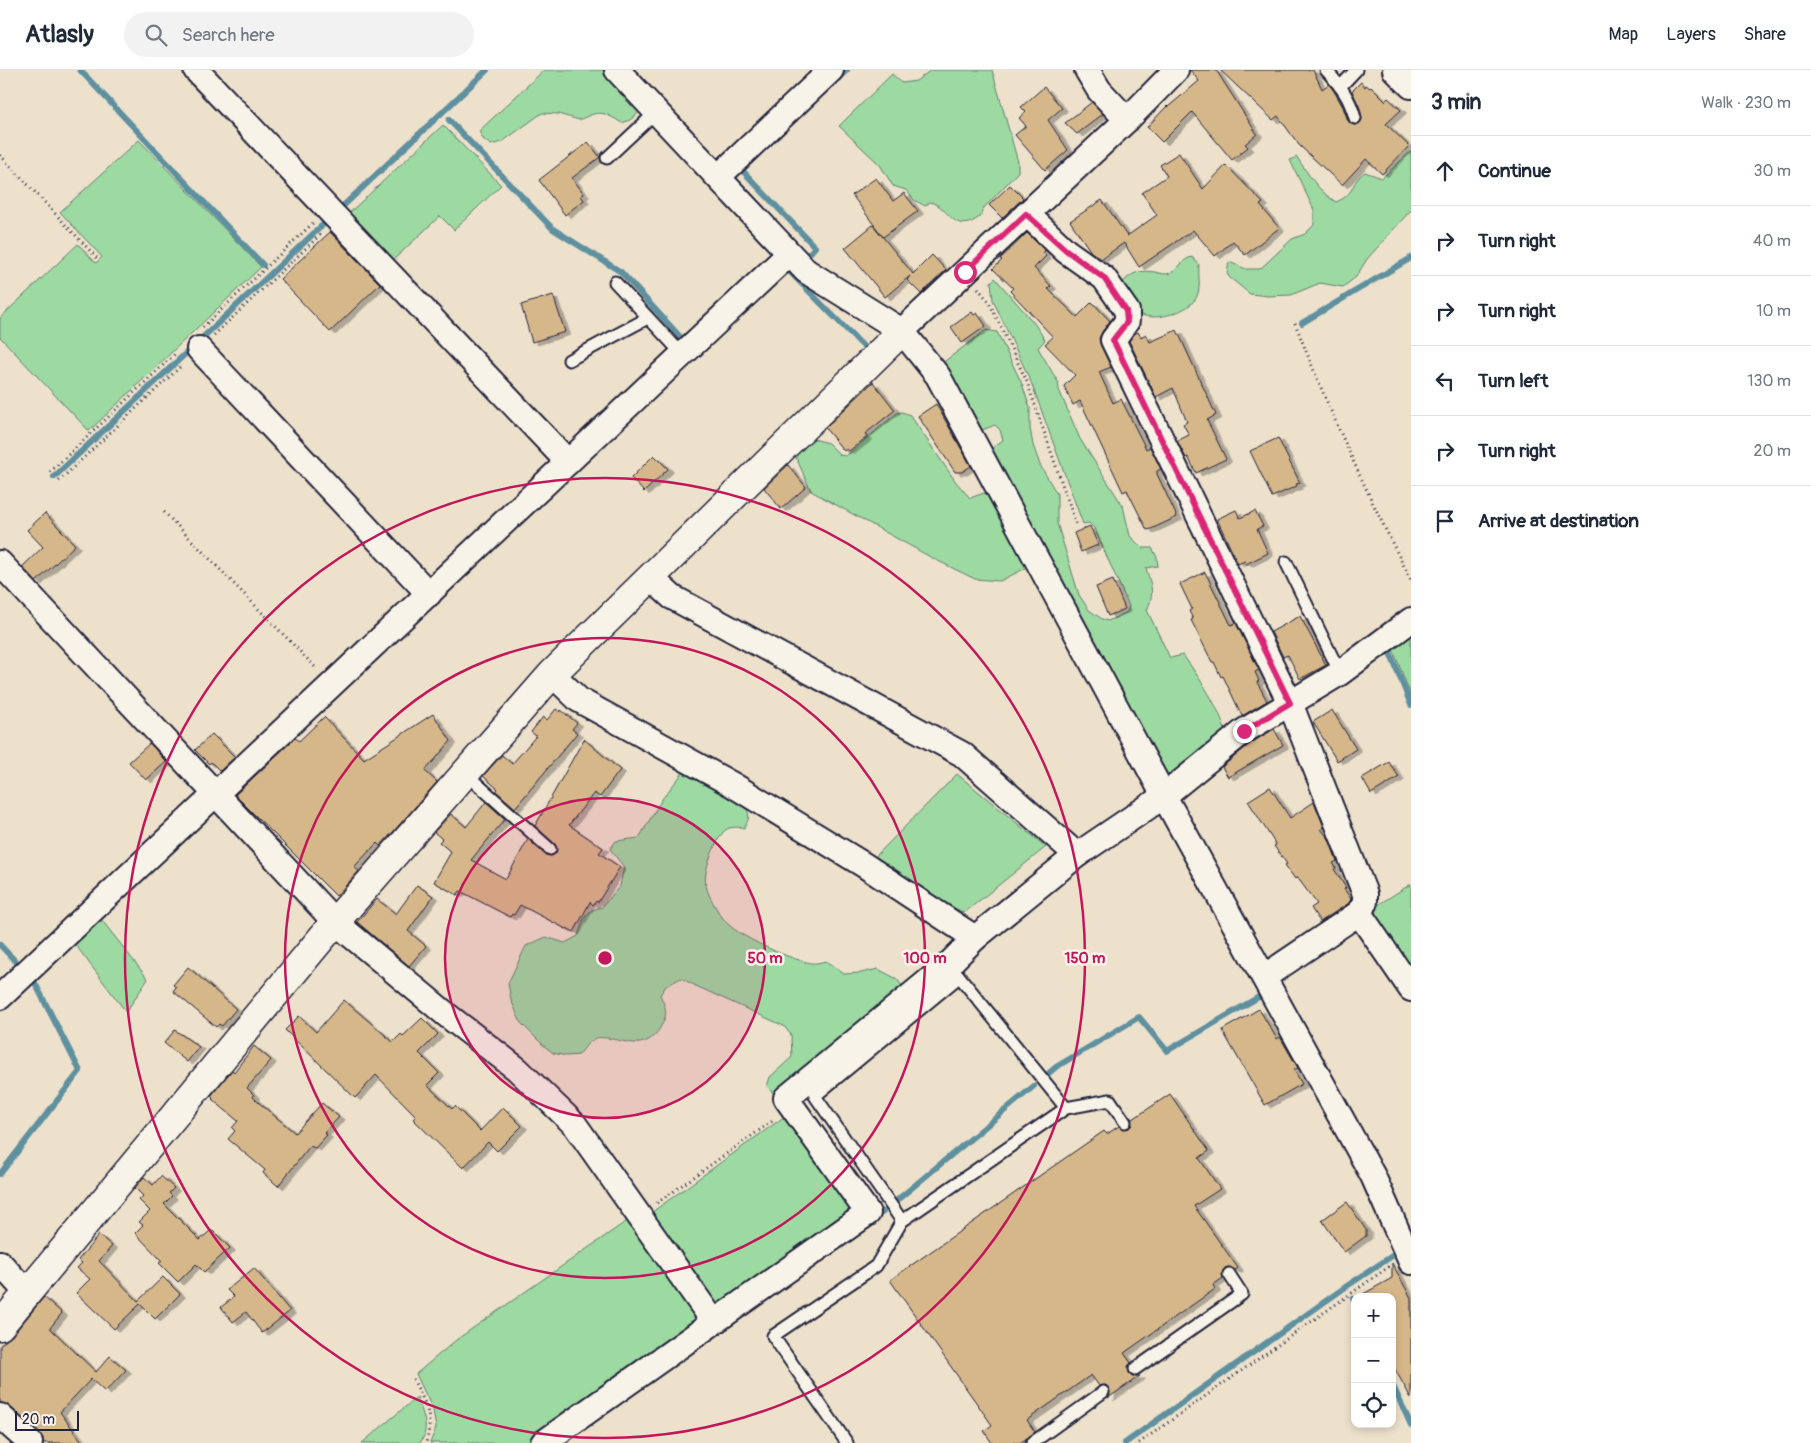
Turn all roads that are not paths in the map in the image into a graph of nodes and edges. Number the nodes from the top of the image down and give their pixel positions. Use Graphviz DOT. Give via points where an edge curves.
graph roads {
  1 [pos="196,70"];
  2 [pos="617,70"];
  3 [pos="831,70"];
  4 [pos="1087,70"];
  5 [pos="1176,70"];
  6 [pos="1326,70"];
  7 [pos="1356,70"];
  8 [pos="1395,70"];
  9 [pos="1411,86"];
  10 [pos="1340,87"];
  11 [pos="656,112"];
  12 [pos="1355,118"];
  13 [pos="1127,120"];
  14 [pos="607,158"];
  15 [pos="718,177"];
  16 [pos="1026,214"];
  17 [pos="789,254"];
  18 [pos="615,282"];
  19 [pos="648,318"];
  20 [pos="902,331"];
  21 [pos="199,349"];
  22 [pos="683,354"];
  23 [pos="569,360"];
  24 [pos="568,462"];
  25 [pos="1286,562"];
  26 [pos="0,563"];
  27 [pos="651,578"];
  28 [pos="429,594"];
  29 [pos="1411,620"];
  30 [pos="1340,673"];
  31 [pos="552,674"];
  32 [pos="1290,703"];
  33 [pos="465,773"];
  34 [pos="216,794"];
  35 [pos="1164,796"];
  36 [pos="550,849"];
  37 [pos="1077,854"];
  38 [pos="1359,913"];
  39 [pos="335,922"];
  40 [pos="975,938"];
  41 [pos="954,970"];
  42 [pos="1264,977"];
  43 [pos="1411,989"];
  44 [pos="0,997"];
  45 [pos="1066,1108"];
  46 [pos="1125,1122"];
  47 [pos="902,1221"];
  48 [pos="1410,1258"];
  49 [pos="0,1263"];
  50 [pos="1229,1274"];
  51 [pos="27,1293"];
  52 [pos="714,1322"];
  53 [pos="0,1326"];
  54 [pos="1135,1370"];
  55 [pos="1103,1392"];
  56 [pos="0,1416"];
  57 [pos="30,1443"];
  58 [pos="543,1443"];
  59 [pos="847,1443"];
  60 [pos="1032,1443"];
  1 -- 24 [label="street"];
  2 -- 11 [label="street"];
  3 -- 15 [label="street"];
  4 -- 13 [label="street" via="1099,90"];
  5 -- 13 [label="street"];
  6 -- 10 [label="lane"];
  7 -- 10 [label="lane"];
  8 -- 9 [label="street"];
  10 -- 12 [label="lane"];
  11 -- 14 [label="lane"];
  11 -- 15 [label="street"];
  13 -- 16 [label="street"];
  15 -- 17 [label="street"];
  16 -- 20 [label="street"];
  16 -- 32 [label="street" via="1104,278 1126,311 1127,322 1113,340"];
  17 -- 20 [label="street" via="806,271"];
  17 -- 22 [label="street"];
  18 -- 19 [label="lane"];
  19 -- 22 [label="lane"];
  19 -- 23 [label="lane"];
  20 -- 27 [label="street"];
  20 -- 35 [label="street" via="938,376"];
  21 -- 28 [label="street"];
  22 -- 24 [label="street"];
  24 -- 28 [label="street"];
  25 -- 30 [label="lane"];
  26 -- 34 [label="street"];
  27 -- 31 [label="street"];
  27 -- 37 [label="street" via="672,597 962,754"];
  28 -- 34 [label="street"];
  29 -- 30 [label="street"];
  30 -- 32 [label="street"];
  31 -- 33 [label="street"];
  31 -- 40 [label="street" via="580,700 733,785"];
  32 -- 35 [label="street" via="1244,731"];
  32 -- 38 [label="street" via="1365,894"];
  33 -- 36 [label="lane"];
  33 -- 39 [label="street"];
  34 -- 39 [label="street"];
  34 -- 44 [label="street"];
  35 -- 37 [label="street"];
  35 -- 42 [label="street"];
  37 -- 40 [label="street"];
  38 -- 42 [label="street"];
  38 -- 43 [label="street"];
  39 -- 51 [label="street"];
  39 -- 52 [label="street" via="517,1069 575,1125"];
  40 -- 41 [label="street"];
  41 -- 45 [label="lane"];
  41 -- 47 [label="lane" via="814,1096"];
  41 -- 52 [label="street" via="786,1098 868,1214"];
  42 -- 48 [label="street" via="1373,1176"];
  45 -- 46 [label="lane" via="1110,1100"];
  45 -- 47 [label="lane"];
  47 -- 59 [label="lane" via="876,1266 773,1336"];
  49 -- 51 [label="street"];
  50 -- 54 [label="lane" via="1242,1294"];
  51 -- 53 [label="street"];
  52 -- 58 [label="street"];
  55 -- 60 [label="lane"];
  56 -- 57 [label="street"];
}
